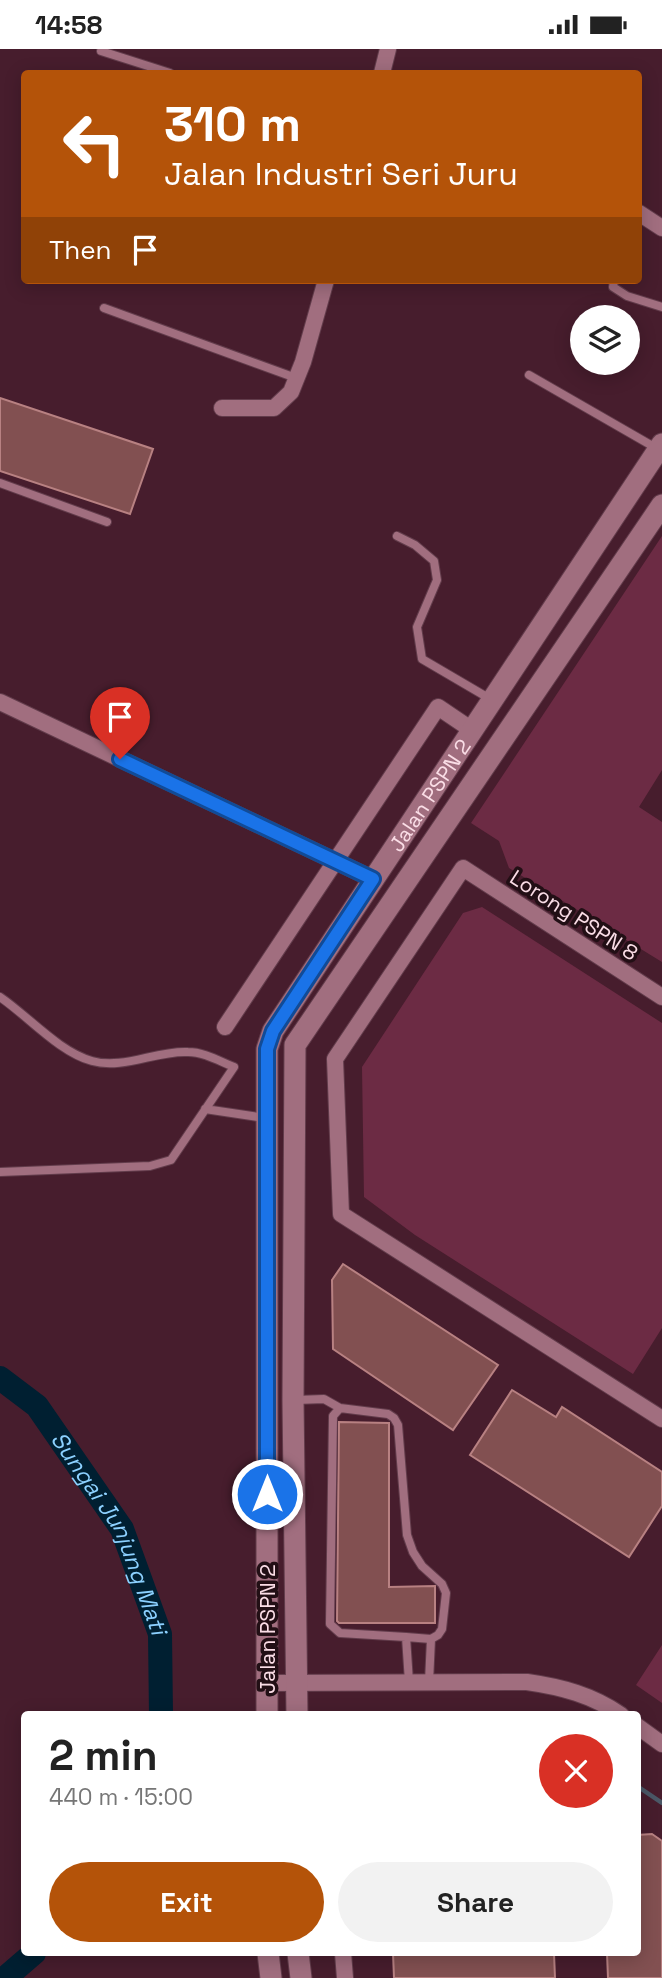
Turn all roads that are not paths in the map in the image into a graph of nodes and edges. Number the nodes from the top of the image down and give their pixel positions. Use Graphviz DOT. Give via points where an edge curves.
graph roads {
  1 [pos="388,49"];
  2 [pos="101,51"];
  3 [pos="161,70"];
  4 [pos="385,70"];
  5 [pos="642,215"];
  6 [pos="662,228"];
  7 [pos="326,284"];
  8 [pos="613,284"];
  9 [pos="662,307"];
  10 [pos="104,308"];
  11 [pos="529,375"];
  12 [pos="296,378"];
  13 [pos="222,408"];
  14 [pos="660,447"];
  15 [pos="0,483"];
  16 [pos="662,505"];
  17 [pos="107,522"];
  18 [pos="397,536"];
  19 [pos="492,700"];
  20 [pos="0,702"];
  21 [pos="472,730"];
  22 [pos="336,861"];
  23 [pos="373,879"];
  24 [pos="0,997"];
  25 [pos="662,997"];
  26 [pos="225,1027"];
  27 [pos="205,1109"];
  28 [pos="267,1118"];
  29 [pos="0,1172"];
  30 [pos="293,1400"];
  31 [pos="340,1408"];
  32 [pos="662,1419"];
  33 [pos="406,1637"];
  34 [pos="431,1639"];
  35 [pos="298,1682"];
  36 [pos="409,1682"];
  37 [pos="429,1682"];
  38 [pos="267,1683"];
  39 [pos="267,1711"];
  40 [pos="297,1711"];
  41 [pos="614,1711"];
  42 [pos="641,1729"];
  43 [pos="662,1744"];
  44 [pos="268,1956"];
  45 [pos="298,1956"];
  46 [pos="343,1956"];
  47 [pos="271,1978"];
  48 [pos="301,1978"];
  49 [pos="345,1978"];
  1 -- 4 [label="street"];
  2 -- 3 [label="lane"];
  5 -- 6 [label="street"];
  7 -- 12 [label="street"];
  8 -- 9 [label="lane" via="628,296"];
  10 -- 12 [label="lane"];
  11 -- 14 [label="lane"];
  12 -- 13 [label="street" via="291,392 274,408"];
  14 -- 19 [label="street, Jalan PSPN 2"];
  15 -- 17 [label="lane"];
  16 -- 30 [label="street, Jalan PSPN 2" via="295,1045"];
  18 -- 19 [label="lane" via="434,561 437,580 417,627 422,659"];
  19 -- 21 [label="street, Jalan PSPN 2"];
  20 -- 22 [label="street"];
  21 -- 22 [label="street" via="439,707"];
  21 -- 23 [label="street, Jalan PSPN 2"];
  22 -- 23 [label="street"];
  22 -- 26 [label="street"];
  23 -- 28 [label="street, Jalan PSPN 2" via="273,1031 267,1049"];
  24 -- 27 [label="lane" via="76,1055 94,1062 187,1051 234,1067"];
  25 -- 32 [label="street, Lorong PSPN 8" via="463,868 335,1059 341,1214"];
  27 -- 28 [label="lane"];
  27 -- 29 [label="lane" via="171,1160 150,1166"];
  28 -- 38 [label="street, Jalan PSPN 2"];
  30 -- 31 [label="lane" via="324,1399"];
  30 -- 35 [label="street, Jalan PSPN 2"];
  31 -- 33 [label="lane" via="334,1416 330,1624 340,1633"];
  31 -- 34 [label="lane" via="388,1414 398,1425 407,1535 422,1566 446,1593 442,1629"];
  33 -- 34 [label="lane"];
  33 -- 36 [label="lane"];
  34 -- 37 [label="lane"];
  35 -- 36 [label="street"];
  35 -- 38 [label="street"];
  35 -- 40 [label="street, Jalan PSPN 2"];
  36 -- 37 [label="street"];
  37 -- 41 [label="street" via="527,1682 562,1687"];
  38 -- 39 [label="street, Jalan PSPN 2"];
  42 -- 43 [label="street"];
  44 -- 47 [label="street"];
  45 -- 48 [label="street"];
  46 -- 49 [label="street"];
}
